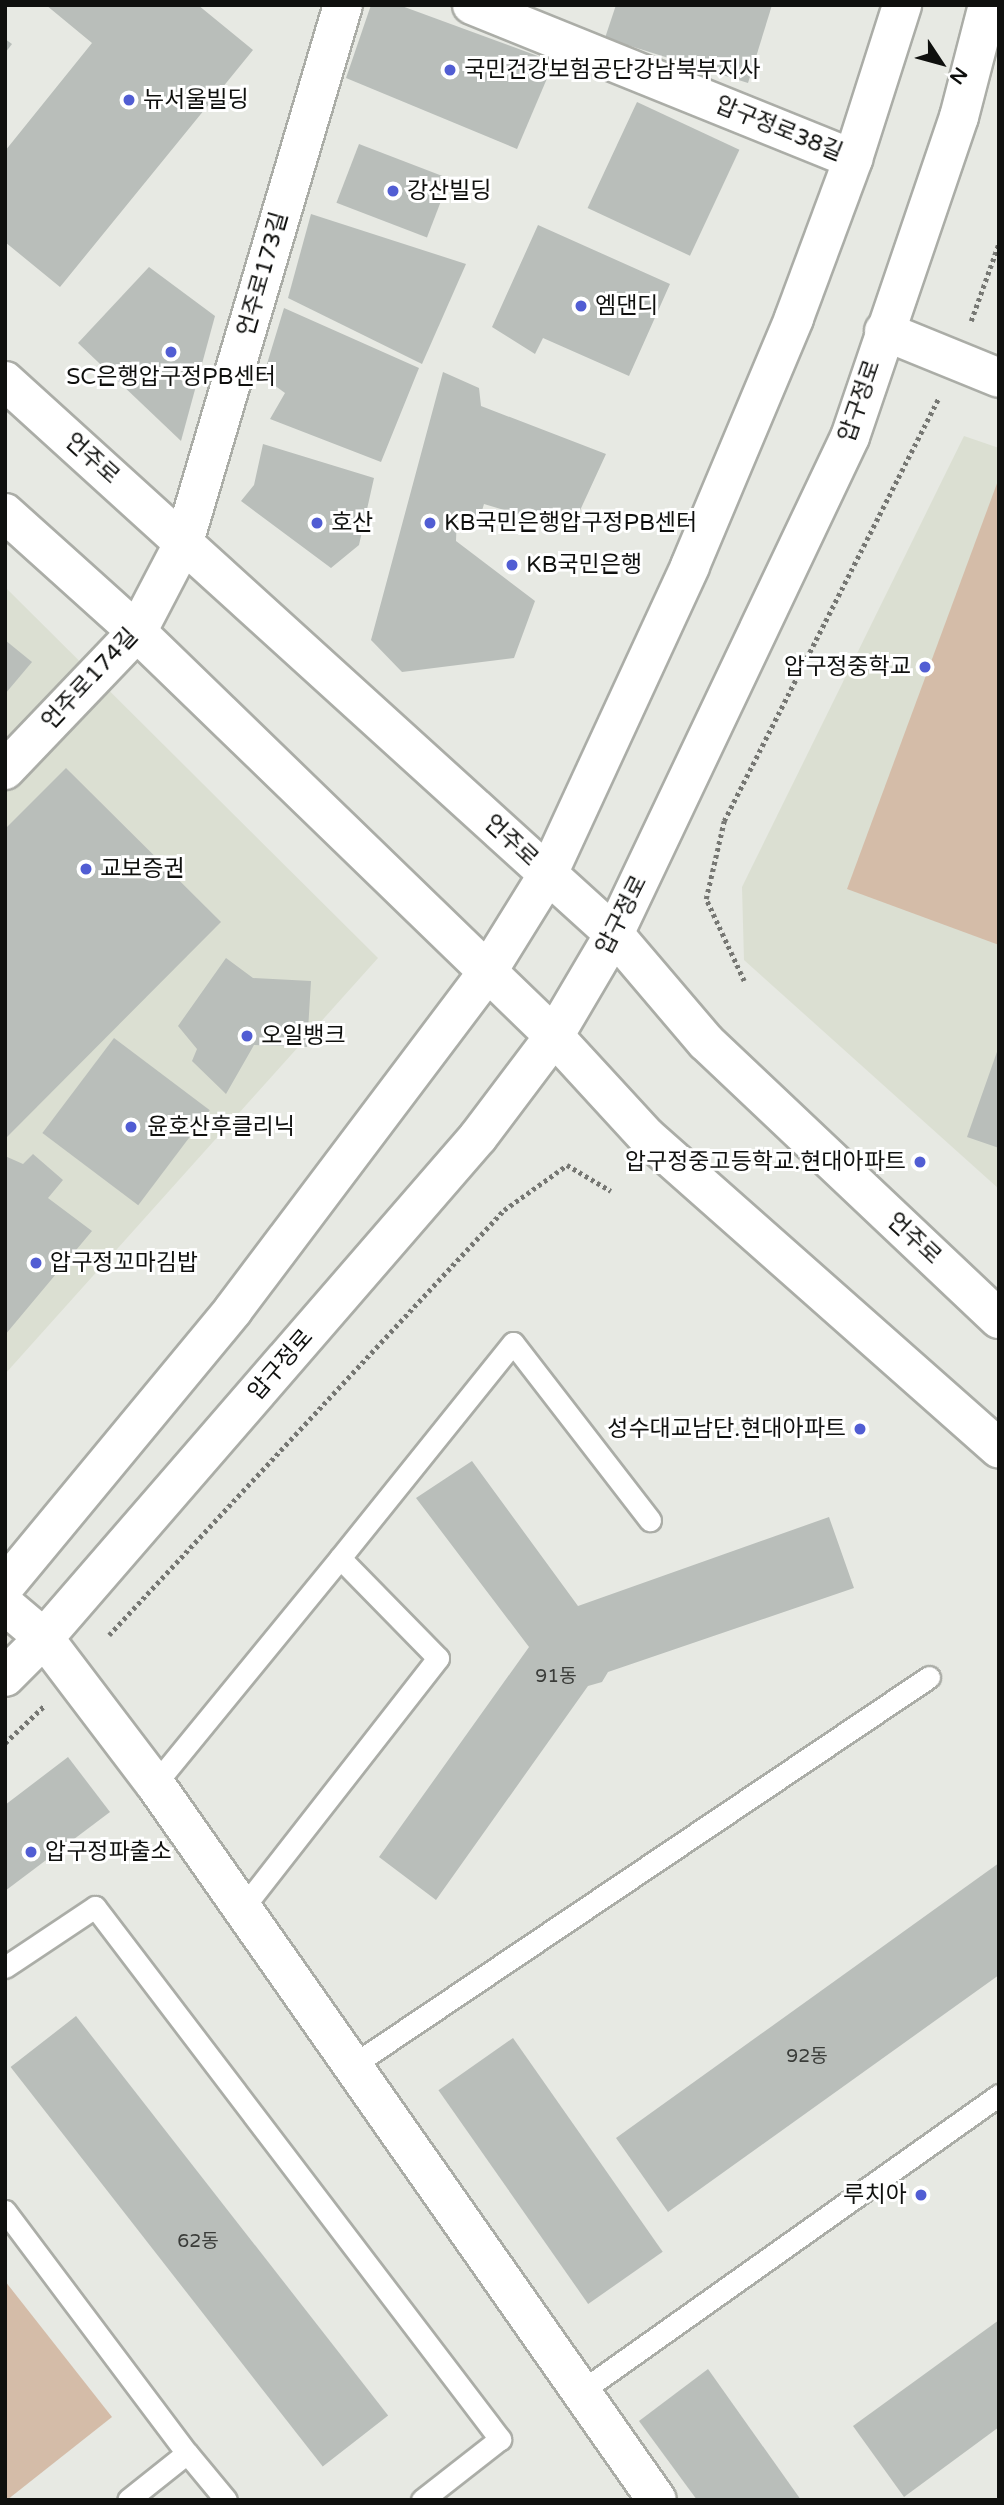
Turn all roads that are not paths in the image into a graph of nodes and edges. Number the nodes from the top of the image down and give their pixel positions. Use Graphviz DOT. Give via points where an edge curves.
graph roads {
  1 [pos="343,5"];
  2 [pos="472,5"];
  3 [pos="902,5"];
  4 [pos="988,5"];
  5 [pos="853,159"];
  6 [pos="884,331"];
  7 [pos="999,378"];
  8 [pos="5,381"];
  9 [pos="5,513"];
  10 [pos="184,542"];
  11 [pos="137,632"];
  12 [pos="5,770"];
  13 [pos="548,874"];
  14 [pos="614,934"];
  15 [pos="486,974"];
  16 [pos="555,1036"];
  17 [pos="999,1319"];
  18 [pos="999,1448"];
  19 [pos="650,1520"];
  20 [pos="340,1558"];
  21 [pos="5,1586"];
  22 [pos="5,1605"];
  23 [pos="44,1639"];
  24 [pos="5,1677"];
  25 [pos="929,1677"];
  26 [pos="155,1784"];
  27 [pos="240,1911"];
  28 [pos="5,1967"];
  29 [pos="350,2067"];
  30 [pos="999,2095"];
  31 [pos="5,2211"];
  32 [pos="583,2390"];
  33 [pos="187,2453"];
  34 [pos="128,2500"];
  35 [pos="226,2500"];
  36 [pos="422,2500"];
  37 [pos="657,2500"];
  1 -- 10 [label="main road, 언주로173길"];
  2 -- 5 [label="main road, 압구정로38길"];
  3 -- 5 [label="main road"];
  4 -- 6 [label="main road, 압구정로" via="959,117"];
  5 -- 13 [label="main road" via="690,566"];
  6 -- 7 [label="main road"];
  6 -- 14 [label="main road, 압구정로" via="850,437"];
  8 -- 10 [label="main road, 언주로"];
  9 -- 11 [label="main road"];
  10 -- 11 [label="main road, 언주로174길"];
  10 -- 13 [label="main road, 언주로"];
  11 -- 12 [label="main road, 언주로174길"];
  11 -- 15 [label="main road"];
  13 -- 14 [label="main road, 언주로"];
  13 -- 15 [label="main road"];
  14 -- 16 [label="main road, 압구정로"];
  14 -- 17 [label="main road, 언주로" via="706,1042"];
  15 -- 16 [label="main road"];
  15 -- 21 [label="main road" via="233,1310"];
  16 -- 18 [label="main road" via="648,1138"];
  16 -- 23 [label="main road, 압구정로" via="478,1137"];
  19 -- 20 [label="lane" via="513,1343"];
  20 -- 26 [label="lane"];
  20 -- 27 [label="lane" via="438,1658"];
  22 -- 23 [label="main road"];
  23 -- 24 [label="main road, 압구정로"];
  23 -- 26 [label="main road"];
  25 -- 29 [label="lane"];
  26 -- 27 [label="main road"];
  27 -- 29 [label="main road"];
  28 -- 36 [label="lane" via="95,1907 500,2439"];
  29 -- 32 [label="main road"];
  30 -- 32 [label="lane"];
  31 -- 33 [label="lane"];
  32 -- 37 [label="main road"];
  33 -- 34 [label="lane"];
  33 -- 35 [label="lane"];
}
